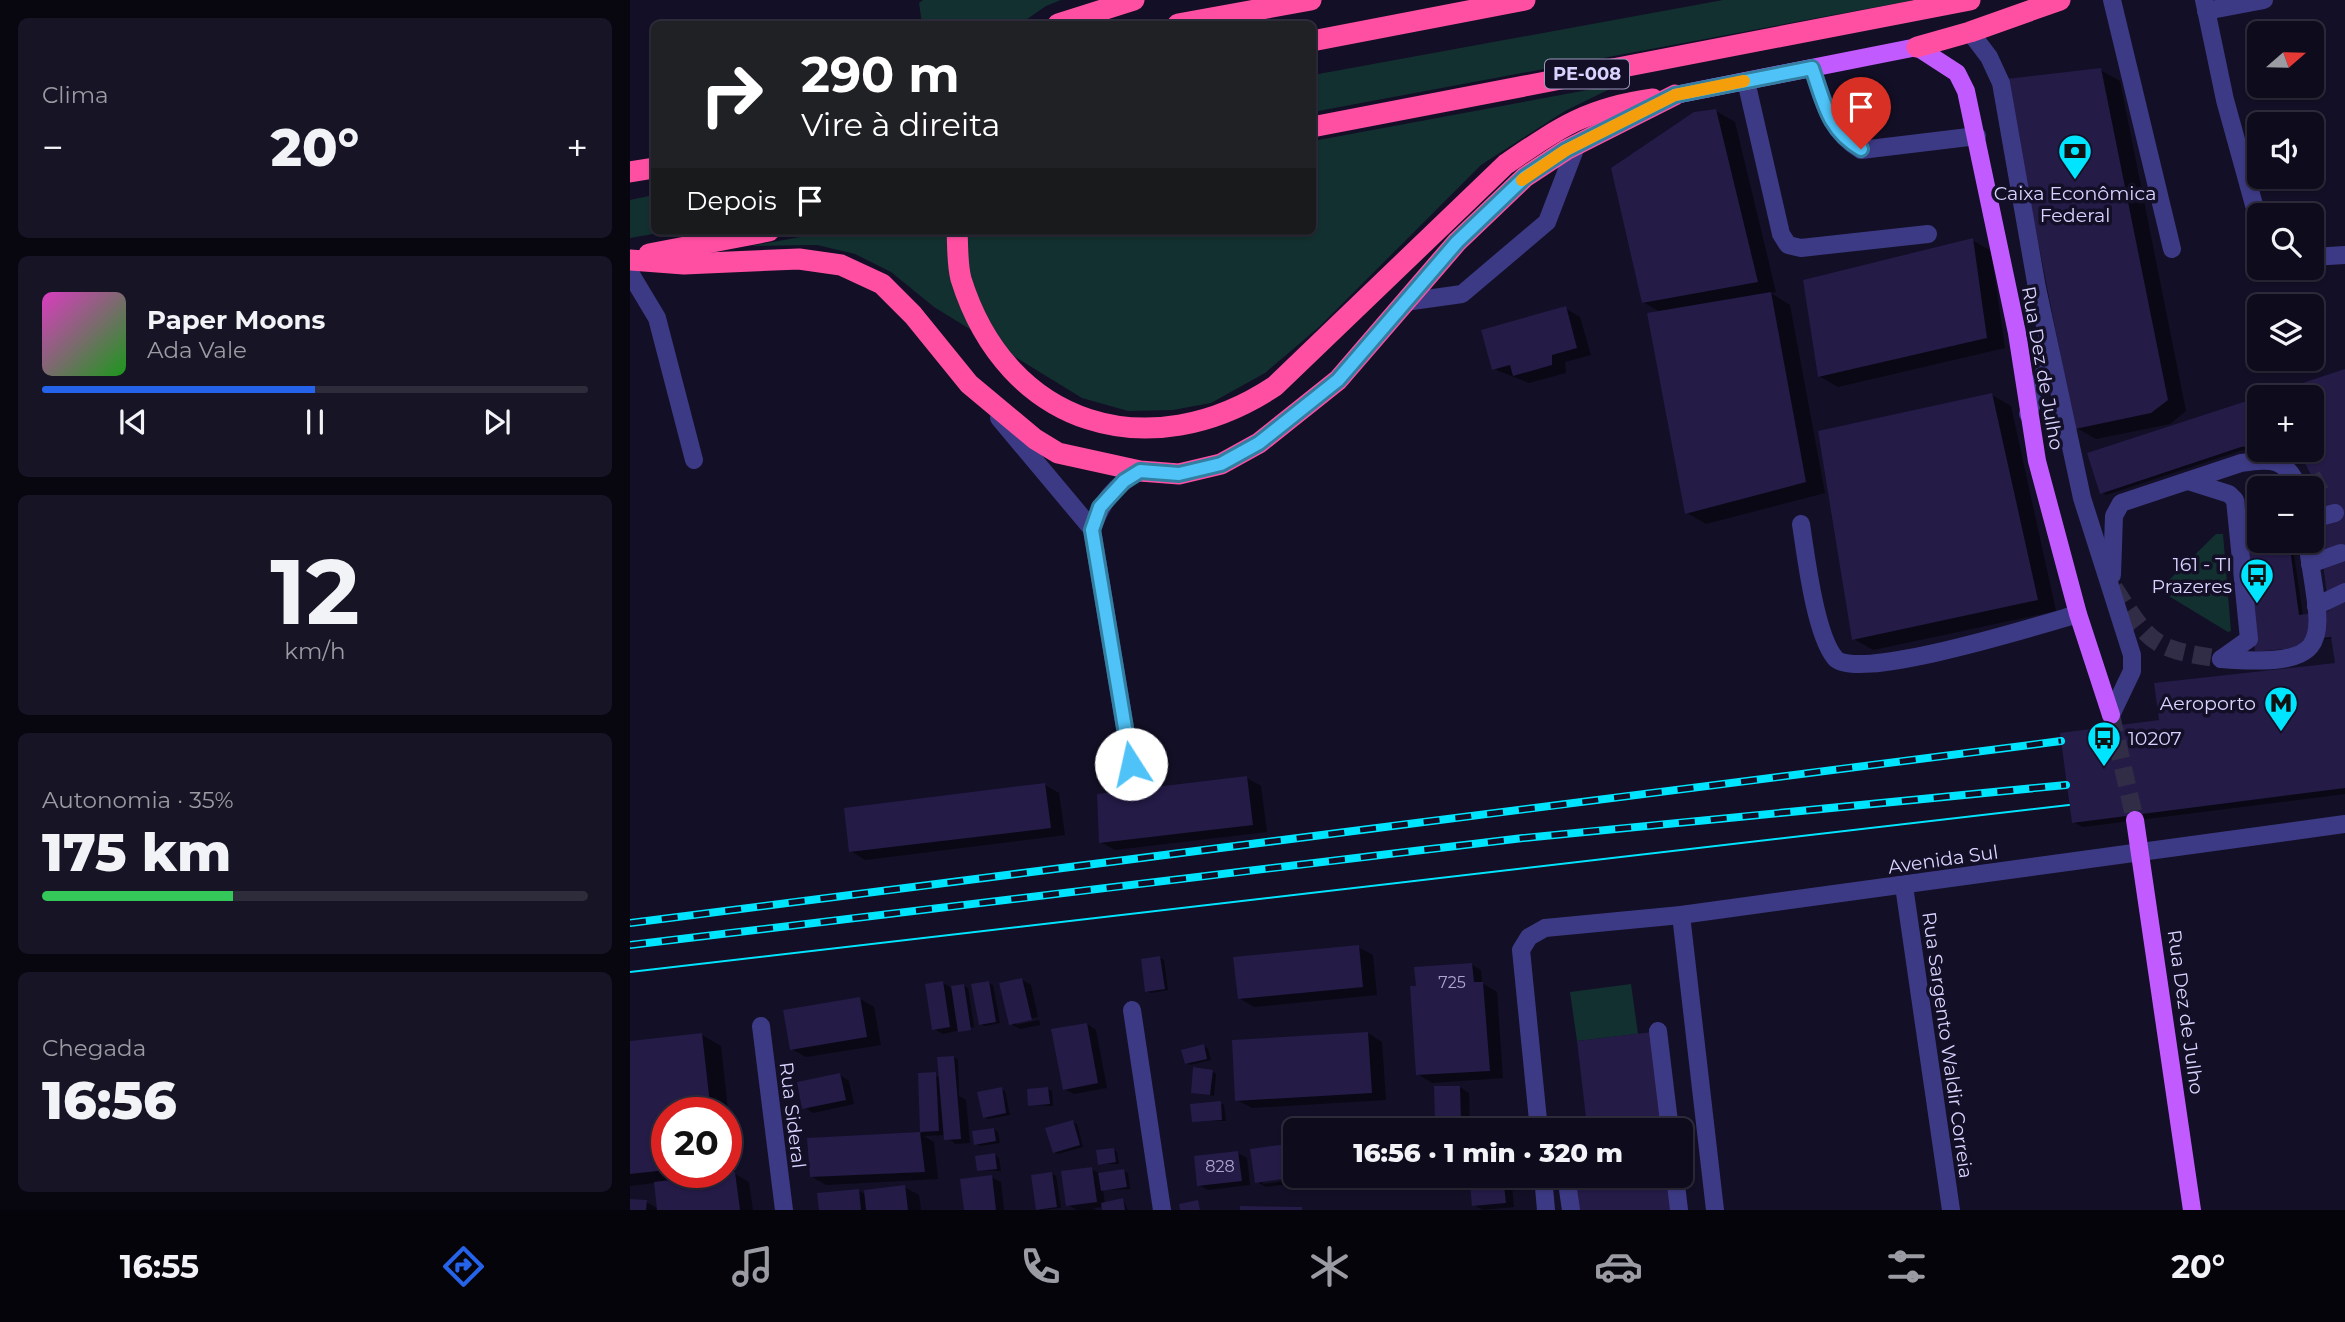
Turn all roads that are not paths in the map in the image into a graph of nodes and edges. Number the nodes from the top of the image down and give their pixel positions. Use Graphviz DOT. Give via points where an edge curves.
graph roads {
  1 [pos="1134,0"];
  2 [pos="1311,0"];
  3 [pos="1525,0"];
  4 [pos="1970,0"];
  5 [pos="2060,0"];
  6 [pos="2112,0"];
  7 [pos="2264,0"];
  8 [pos="2205,5"];
  9 [pos="1068,21"];
  10 [pos="1195,21"];
  11 [pos="1970,32"];
  12 [pos="1316,40"];
  13 [pos="1917,47"];
  14 [pos="1812,68"];
  15 [pos="1746,81"];
  16 [pos="1675,95"];
  17 [pos="1316,126"];
  18 [pos="1977,136"];
  19 [pos="1577,145"];
  20 [pos="651,168"];
  21 [pos="630,172"];
  22 [pos="2253,203"];
  23 [pos="1928,234"];
  24 [pos="749,235"];
  25 [pos="957,235"];
  26 [pos="2172,249"];
  27 [pos="2345,255"];
  28 [pos="2324,256"];
  29 [pos="630,259"];
  30 [pos="630,273"];
  31 [pos="1405,302"];
  32 [pos="2051,355"];
  33 [pos="969,384"];
  34 [pos="2028,414"];
  35 [pos="694,460"];
  36 [pos="1140,471"];
  37 [pos="2292,476"];
  38 [pos="2188,481"];
  39 [pos="2335,513"];
  40 [pos="2324,516"];
  41 [pos="1801,524"];
  42 [pos="1092,530"];
  43 [pos="2309,553"];
  44 [pos="2341,553"];
  45 [pos="2311,564"];
  46 [pos="2112,585"];
  47 [pos="2345,592"];
  48 [pos="2316,606"];
  49 [pos="2078,614"];
  50 [pos="2111,715"];
  51 [pos="1131,764"];
  52 [pos="2135,820"];
  53 [pos="2345,824"];
  54 [pos="2142,853"];
  55 [pos="1904,886"];
  56 [pos="1681,915"];
  57 [pos="1132,1010"];
  58 [pos="761,1026"];
  59 [pos="1658,1031"];
  60 [pos="1538,1118"];
  61 [pos="1669,1118"];
  62 [pos="1544,1188"];
  63 [pos="1568,1188"];
  64 [pos="1676,1188"];
  65 [pos="784,1210"];
  66 [pos="1162,1210"];
  67 [pos="1546,1210"];
  68 [pos="1571,1210"];
  69 [pos="1679,1210"];
  70 [pos="1715,1210"];
  71 [pos="1951,1210"];
  72 [pos="2192,1210"];
  1 -- 9 [label="highway"];
  2 -- 10 [label="highway"];
  3 -- 12 [label="highway"];
  4 -- 17 [label="highway, PE-008"];
  5 -- 11 [label="highway"];
  6 -- 26 [label="street"];
  7 -- 8 [label="street"];
  8 -- 22 [label="street"];
  11 -- 13 [label="highway"];
  11 -- 32 [label="street" via="2001,83"];
  13 -- 14 [label="main road"];
  13 -- 18 [label="main road, Rua Dez de Julho" via="1957,73"];
  14 -- 15 [label="main road"];
  14 -- 18 [label="street" via="1834,127 1861,149"];
  15 -- 16 [label="main road"];
  15 -- 23 [label="street" via="1781,234 1788,244 1801,248"];
  16 -- 19 [label="highway"];
  16 -- 25 [label="highway" via="1579,117 1506,164 1275,386 1243,407 1211,418 1142,429 1085,421 1061,409 1002,359 984,330 961,277"];
  18 -- 34 [label="main road, Rua Dez de Julho" via="2017,333"];
  19 -- 31 [label="highway" via="1525,177 1457,242"];
  19 -- 31 [label="street" via="1546,222 1462,294"];
  20 -- 21 [label="highway"];
  24 -- 29 [label="highway"];
  27 -- 28 [label="street"];
  29 -- 33 [label="highway" via="684,264 799,259 841,265 882,284"];
  30 -- 35 [label="street" via="657,318"];
  31 -- 36 [label="highway" via="1338,380 1259,443 1221,464 1179,474"];
  32 -- 34 [label="street"];
  32 -- 46 [label="street" via="2082,498"];
  33 -- 36 [label="highway" via="1058,453"];
  33 -- 42 [label="street"];
  34 -- 49 [label="main road, Rua Dez de Julho"];
  36 -- 42 [label="street" via="1111,491"];
  37 -- 38 [label="street" via="2288,468 2271,460 2241,463"];
  38 -- 46 [label="street" via="2121,503 2114,516"];
  38 -- 48 [label="street" via="2235,500 2249,639 2221,659 2260,662 2295,657 2314,647 2320,631"];
  39 -- 40 [label="street"];
  41 -- 49 [label="street" via="1809,586 1836,660 1849,666 1969,645"];
  42 -- 51 [label="street"];
  43 -- 45 [label="street"];
  44 -- 45 [label="street"];
  45 -- 48 [label="street"];
  46 -- 50 [label="street" via="2129,641 2132,671"];
  47 -- 48 [label="street"];
  49 -- 50 [label="main road, Rua Dez de Julho"];
  52 -- 54 [label="main road, Rua Dez de Julho"];
  53 -- 54 [label="street, Avenida Sul"];
  54 -- 55 [label="street, Avenida Sul"];
  54 -- 72 [label="main road, Rua Dez de Julho"];
  55 -- 56 [label="street, Avenida Sul"];
  55 -- 71 [label="street, Rua Sargento Waldir Correia"];
  56 -- 60 [label="street, Avenida Sul" via="1545,928 1529,937 1521,950"];
  56 -- 70 [label="street"];
  57 -- 66 [label="street"];
  58 -- 65 [label="street, Rua Sideral"];
  59 -- 61 [label="street"];
  62 -- 67 [label="street"];
  63 -- 68 [label="street"];
  64 -- 69 [label="street"];
}
